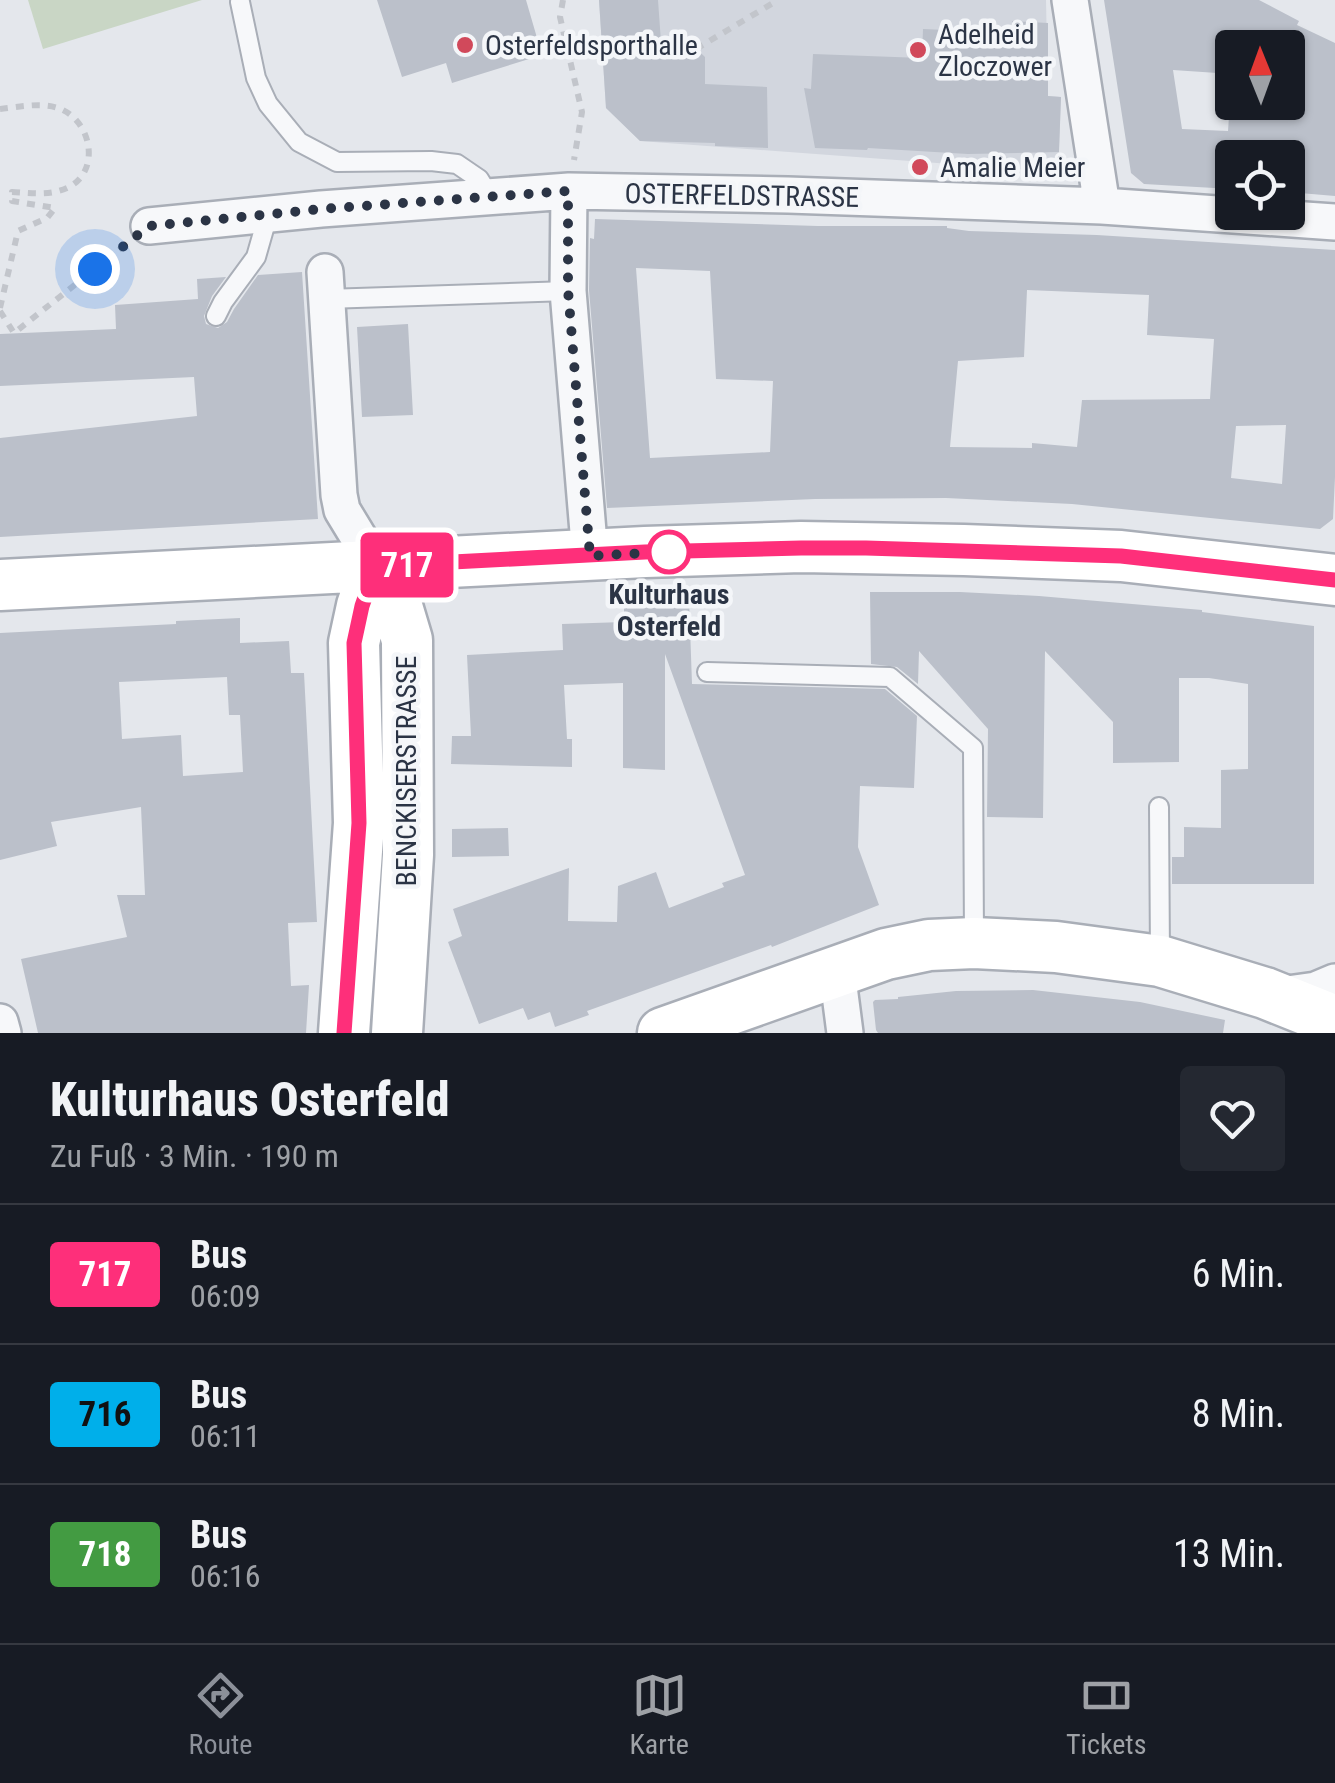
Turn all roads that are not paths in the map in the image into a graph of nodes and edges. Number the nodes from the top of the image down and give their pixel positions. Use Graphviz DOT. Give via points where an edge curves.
graph roads {
  1 [pos="1070,0"];
  2 [pos="240,2"];
  3 [pos="568,191"];
  4 [pos="490,197"];
  5 [pos="1102,206"];
  6 [pos="268,214"];
  7 [pos="1335,222"];
  8 [pos="149,226"];
  9 [pos="325,286"];
  10 [pos="568,290"];
  11 [pos="216,316"];
  12 [pos="590,556"];
  13 [pos="376,566"];
  14 [pos="1335,580"];
  15 [pos="0,585"];
  16 [pos="706,672"];
  17 [pos="1159,807"];
  18 [pos="974,943"];
  19 [pos="1160,961"];
  20 [pos="838,971"];
  21 [pos="1335,982"];
  22 [pos="1273,996"];
  23 [pos="1335,1021"];
  24 [pos="0,1022"];
  25 [pos="400,1030"];
  26 [pos="3,1033"];
  27 [pos="344,1033"];
  28 [pos="663,1033"];
  29 [pos="845,1033"];
  1 -- 5 [label="street"];
  2 -- 4 [label="lane" via="256,78 299,142 337,162 456,164"];
  3 -- 4 [label="street, OSTERFELDSTRASSE"];
  3 -- 5 [label="street, OSTERFELDSTRASSE"];
  3 -- 10 [label="street"];
  4 -- 6 [label="street, OSTERFELDSTRASSE"];
  5 -- 7 [label="street, OSTERFELDSTRASSE"];
  6 -- 8 [label="street, OSTERFELDSTRASSE"];
  6 -- 11 [label="lane" via="256,257"];
  9 -- 10 [label="lane"];
  9 -- 13 [label="street" via="339,495"];
  10 -- 12 [label="street"];
  12 -- 13 [label="main road"];
  12 -- 14 [label="main road" via="964,550 1121,556"];
  13 -- 15 [label="main road"];
  13 -- 25 [label="main road, BENCKISERSTRASSE" via="407,640"];
  13 -- 27 [label="main road, BENCKISERSTRASSE" via="354,643 359,823"];
  16 -- 18 [label="lane" via="890,677 973,748"];
  17 -- 19 [label="lane"];
  18 -- 19 [label="main road"];
  18 -- 20 [label="main road" via="929,944"];
  19 -- 22 [label="main road"];
  20 -- 28 [label="main road"];
  20 -- 29 [label="street"];
  21 -- 22 [label="street"];
  22 -- 23 [label="main road"];
  24 -- 26 [label="street"];
}
